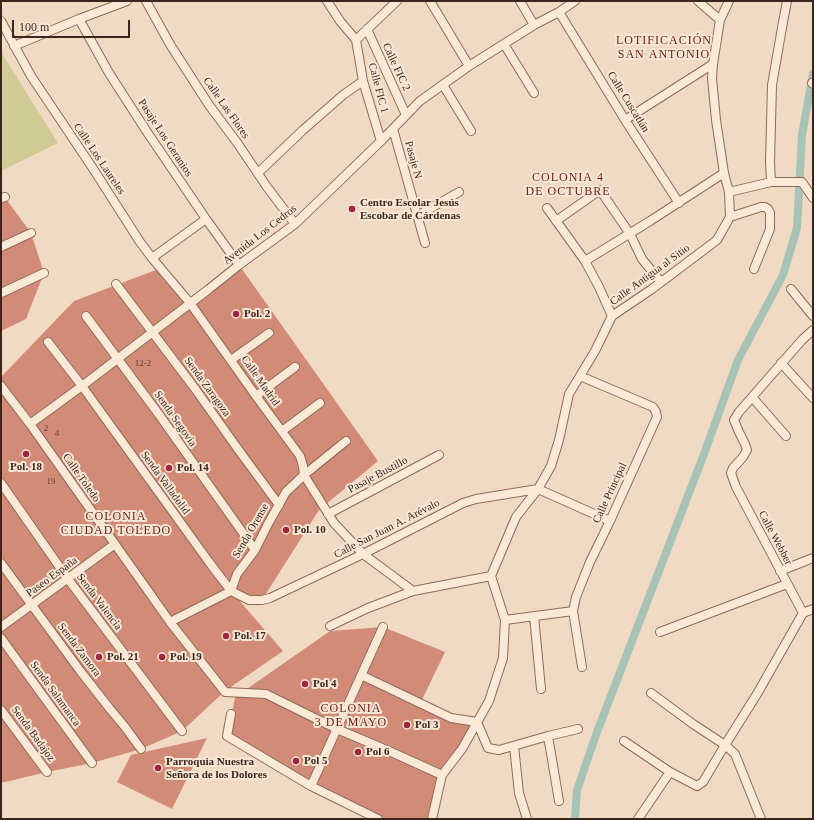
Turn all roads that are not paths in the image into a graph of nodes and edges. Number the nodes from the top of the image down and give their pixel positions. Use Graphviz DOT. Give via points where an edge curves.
graph roads {
  1 [pos="127,1"];
  2 [pos="146,1"];
  3 [pos="327,1"];
  4 [pos="397,1"];
  5 [pos="430,1"];
  6 [pos="520,1"];
  7 [pos="575,1"];
  8 [pos="698,1"];
  9 [pos="729,1"];
  10 [pos="787,1"];
  11 [pos="559,12"];
  12 [pos="79,19"];
  13 [pos="720,20"];
  14 [pos="1,21"];
  15 [pos="534,25"];
  16 [pos="367,30"];
  17 [pos="356,40"];
  18 [pos="504,44"];
  19 [pos="14,46"];
  20 [pos="713,64"];
  21 [pos="469,66"];
  22 [pos="363,81"];
  23 [pos="443,85"];
  24 [pos="534,93"];
  25 [pos="406,115"];
  26 [pos="626,120"];
  27 [pos="393,129"];
  28 [pos="471,131"];
  29 [pos="381,141"];
  30 [pos="258,173"];
  31 [pos="724,174"];
  32 [pos="771,182"];
  33 [pos="459,192"];
  34 [pos="729,192"];
  35 [pos="813,198"];
  36 [pos="679,202"];
  37 [pos="547,208"];
  38 [pos="417,216"];
  39 [pos="730,217"];
  40 [pos="206,219"];
  41 [pos="556,221"];
  42 [pos="295,224"];
  43 [pos="31,233"];
  44 [pos="630,234"];
  45 [pos="425,243"];
  46 [pos="1,247"];
  47 [pos="152,258"];
  48 [pos="585,261"];
  49 [pos="239,265"];
  50 [pos="754,269"];
  51 [pos="44,273"];
  52 [pos="661,282"];
  53 [pos="116,284"];
  54 [pos="791,289"];
  55 [pos="1,293"];
  56 [pos="190,303"];
  57 [pos="86,316"];
  58 [pos="612,316"];
  59 [pos="813,316"];
  60 [pos="153,332"];
  61 [pos="269,332"];
  62 [pos="812,332"];
  63 [pos="48,342"];
  64 [pos="118,359"];
  65 [pos="231,360"];
  66 [pos="782,363"];
  67 [pos="295,367"];
  68 [pos="580,376"];
  69 [pos="1,386"];
  70 [pos="82,386"];
  71 [pos="256,396"];
  72 [pos="752,397"];
  73 [pos="813,398"];
  74 [pos="320,403"];
  75 [pos="30,424"];
  76 [pos="282,431"];
  77 [pos="786,436"];
  78 [pos="346,441"];
  79 [pos="439,456"];
  80 [pos="304,475"];
  81 [pos="1,483"];
  82 [pos="538,489"];
  83 [pos="279,505"];
  84 [pos="328,514"];
  85 [pos="610,521"];
  86 [pos="115,544"];
  87 [pos="255,550"];
  88 [pos="363,554"];
  89 [pos="813,558"];
  90 [pos="1,563"];
  91 [pos="780,571"];
  92 [pos="491,576"];
  93 [pos="68,578"];
  94 [pos="787,584"];
  95 [pos="231,591"];
  96 [pos="413,591"];
  97 [pos="32,605"];
  98 [pos="813,609"];
  99 [pos="573,611"];
  100 [pos="803,613"];
  101 [pos="534,616"];
  102 [pos="505,620"];
  103 [pos="170,622"];
  104 [pos="330,626"];
  105 [pos="1,627"];
  106 [pos="383,627"];
  107 [pos="660,632"];
  108 [pos="1,638"];
  109 [pos="582,667"];
  110 [pos="361,675"];
  111 [pos="541,689"];
  112 [pos="650,693"];
  113 [pos="1,710"];
  114 [pos="231,714"];
  115 [pos="477,722"];
  116 [pos="337,729"];
  117 [pos="578,729"];
  118 [pos="182,731"];
  119 [pos="548,736"];
  120 [pos="624,741"];
  121 [pos="724,745"];
  122 [pos="514,746"];
  123 [pos="141,749"];
  124 [pos="92,763"];
  125 [pos="47,772"];
  126 [pos="670,772"];
  127 [pos="442,776"];
  128 [pos="311,786"];
  129 [pos="559,801"];
  130 [pos="378,819"];
  131 [pos="432,819"];
  132 [pos="527,819"];
  133 [pos="638,819"];
  134 [pos="761,819"];
  1 -- 12 [label="street"];
  2 -- 30 [label="street, Calle Las Flores" via="209,105"];
  3 -- 17 [label="street"];
  4 -- 16 [label="street"];
  5 -- 21 [label="street"];
  6 -- 15 [label="street"];
  7 -- 11 [label="street, Avenida Los Cedros"];
  8 -- 13 [label="street"];
  9 -- 13 [label="street"];
  10 -- 32 [label="street" via="772,85"];
  11 -- 15 [label="street, Avenida Los Cedros"];
  11 -- 26 [label="street, Calle Cuscatlán"];
  12 -- 19 [label="street"];
  12 -- 40 [label="street, Pasaje Los Geranios" via="109,73"];
  13 -- 20 [label="street"];
  14 -- 19 [label="street, Calle Los Laureles"];
  15 -- 18 [label="street, Avenida Los Cedros"];
  16 -- 17 [label="street"];
  16 -- 25 [label="street, Calle FIC 2"];
  17 -- 22 [label="street, Calle FIC 1"];
  18 -- 21 [label="street, Avenida Los Cedros"];
  18 -- 24 [label="street"];
  19 -- 47 [label="street, Calle Los Laureles" via="31,76"];
  20 -- 26 [label="street"];
  20 -- 31 [label="street" via="716,120"];
  21 -- 23 [label="street, Avenida Los Cedros"];
  22 -- 29 [label="street, Calle FIC 1"];
  22 -- 30 [label="street" via="302,130"];
  23 -- 25 [label="street, Avenida Los Cedros" via="420,101"];
  23 -- 28 [label="street"];
  25 -- 27 [label="street, Avenida Los Cedros"];
  26 -- 36 [label="street, Calle Cuscatlán"];
  27 -- 29 [label="street, Avenida Los Cedros"];
  27 -- 38 [label="street, Pasaje N"];
  29 -- 42 [label="street, Avenida Los Cedros"];
  30 -- 42 [label="street, Calle Las Flores"];
  31 -- 34 [label="street"];
  31 -- 36 [label="street"];
  32 -- 34 [label="street"];
  32 -- 35 [label="street" via="802,182"];
  33 -- 38 [label="street"];
  34 -- 39 [label="street"];
  36 -- 44 [label="street"];
  37 -- 41 [label="street"];
  38 -- 45 [label="street, Pasaje N"];
  39 -- 50 [label="street" via="761,207 765,207 770,213 770,229"];
  39 -- 52 [label="street, Calle Antigua al Sitio" via="717,240"];
  40 -- 47 [label="street"];
  40 -- 49 [label="street, Pasaje Los Geranios"];
  41 -- 44 [label="street" via="600,190"];
  41 -- 48 [label="street"];
  42 -- 49 [label="street, Avenida Los Cedros"];
  43 -- 46 [label="street"];
  44 -- 48 [label="street"];
  44 -- 52 [label="street" via="642,258"];
  47 -- 56 [label="street, Calle Los Laureles"];
  48 -- 58 [label="street"];
  49 -- 56 [label="street, Avenida Los Cedros"];
  51 -- 55 [label="street"];
  52 -- 58 [label="street, Calle Antigua al Sitio"];
  53 -- 60 [label="street, Senda Zaragoza"];
  54 -- 59 [label="street"];
  56 -- 60 [label="street, Avenida Los Cedros"];
  56 -- 65 [label="street, Calle Madrid"];
  57 -- 64 [label="street, Senda Segovia"];
  58 -- 68 [label="street, Calle Antigua al Sitio"];
  60 -- 64 [label="street, Avenida Los Cedros"];
  60 -- 83 [label="street, Senda Zaragoza"];
  61 -- 65 [label="street"];
  62 -- 66 [label="street"];
  63 -- 70 [label="street, Senda Valladolid"];
  64 -- 70 [label="street, Avenida Los Cedros"];
  64 -- 87 [label="street, Senda Segovia"];
  65 -- 71 [label="street, Calle Madrid"];
  66 -- 72 [label="street"];
  66 -- 73 [label="street"];
  67 -- 71 [label="street"];
  68 -- 82 [label="street, Calle Antigua al Sitio" via="568,394 559,440"];
  68 -- 85 [label="street, Calle Principal" via="653,407 656,412 657,417"];
  69 -- 75 [label="street, Calle Toledo"];
  70 -- 75 [label="street, Avenida Los Cedros"];
  70 -- 95 [label="street, Senda Valladolid"];
  71 -- 76 [label="street, Calle Madrid"];
  72 -- 77 [label="street"];
  72 -- 91 [label="street, Calle Webber" via="734,420 747,450 733,468 732,474 736,488"];
  74 -- 76 [label="street"];
  75 -- 86 [label="street, Calle Toledo"];
  76 -- 80 [label="street, Calle Madrid" via="300,456"];
  78 -- 80 [label="street, Senda Orense"];
  79 -- 84 [label="street, Pasaje Bustillo"];
  80 -- 83 [label="street, Senda Orense" via="286,492"];
  80 -- 84 [label="street, Calle Madrid"];
  81 -- 93 [label="street, Senda Valencia"];
  82 -- 85 [label="street"];
  82 -- 88 [label="street, Calle San Juan A. Arévalo" via="476,498"];
  82 -- 92 [label="street, Calle Antigua al Sitio" via="516,517"];
  83 -- 87 [label="street, Senda Orense"];
  84 -- 88 [label="street, Calle Madrid"];
  85 -- 99 [label="street, Calle Principal" via="590,562"];
  86 -- 93 [label="street, Paseo España"];
  86 -- 103 [label="street, Calle Toledo"];
  87 -- 95 [label="street, Senda Orense" via="237,574"];
  88 -- 95 [label="street, Calle San Juan A. Arévalo" via="270,598 249,600"];
  88 -- 96 [label="street, Calle Madrid"];
  89 -- 91 [label="street"];
  90 -- 97 [label="street, Senda Zamora"];
  91 -- 94 [label="street, Calle Webber"];
  92 -- 96 [label="street"];
  92 -- 102 [label="street"];
  93 -- 97 [label="street, Paseo España"];
  93 -- 118 [label="street, Senda Valencia"];
  94 -- 100 [label="street, Calle Webber"];
  94 -- 107 [label="street"];
  95 -- 103 [label="street"];
  96 -- 104 [label="street"];
  97 -- 105 [label="street, Paseo España"];
  97 -- 123 [label="street, Senda Zamora"];
  98 -- 100 [label="street"];
  99 -- 101 [label="street"];
  99 -- 109 [label="street, Calle Principal"];
  100 -- 121 [label="street" via="757,694"];
  101 -- 102 [label="street"];
  101 -- 111 [label="street"];
  102 -- 115 [label="street" via="503,658 489,701"];
  103 -- 116 [label="street, Calle Toledo" via="225,692 266,694"];
  106 -- 110 [label="street"];
  108 -- 124 [label="street, Senda Salamanca"];
  110 -- 115 [label="street" via="451,718"];
  110 -- 116 [label="street"];
  112 -- 121 [label="street"];
  113 -- 125 [label="street, Senda Badajoz"];
  114 -- 128 [label="street" via="227,736"];
  115 -- 122 [label="street" via="488,748 499,750"];
  115 -- 127 [label="street" via="462,749"];
  116 -- 127 [label="street"];
  116 -- 128 [label="street"];
  117 -- 119 [label="street"];
  119 -- 122 [label="street"];
  119 -- 129 [label="street"];
  120 -- 126 [label="street"];
  121 -- 126 [label="street" via="703,782 697,786"];
  121 -- 134 [label="street" via="735,754"];
  122 -- 132 [label="street" via="519,793"];
  126 -- 133 [label="street"];
  127 -- 131 [label="street"];
  128 -- 130 [label="street"];
}
